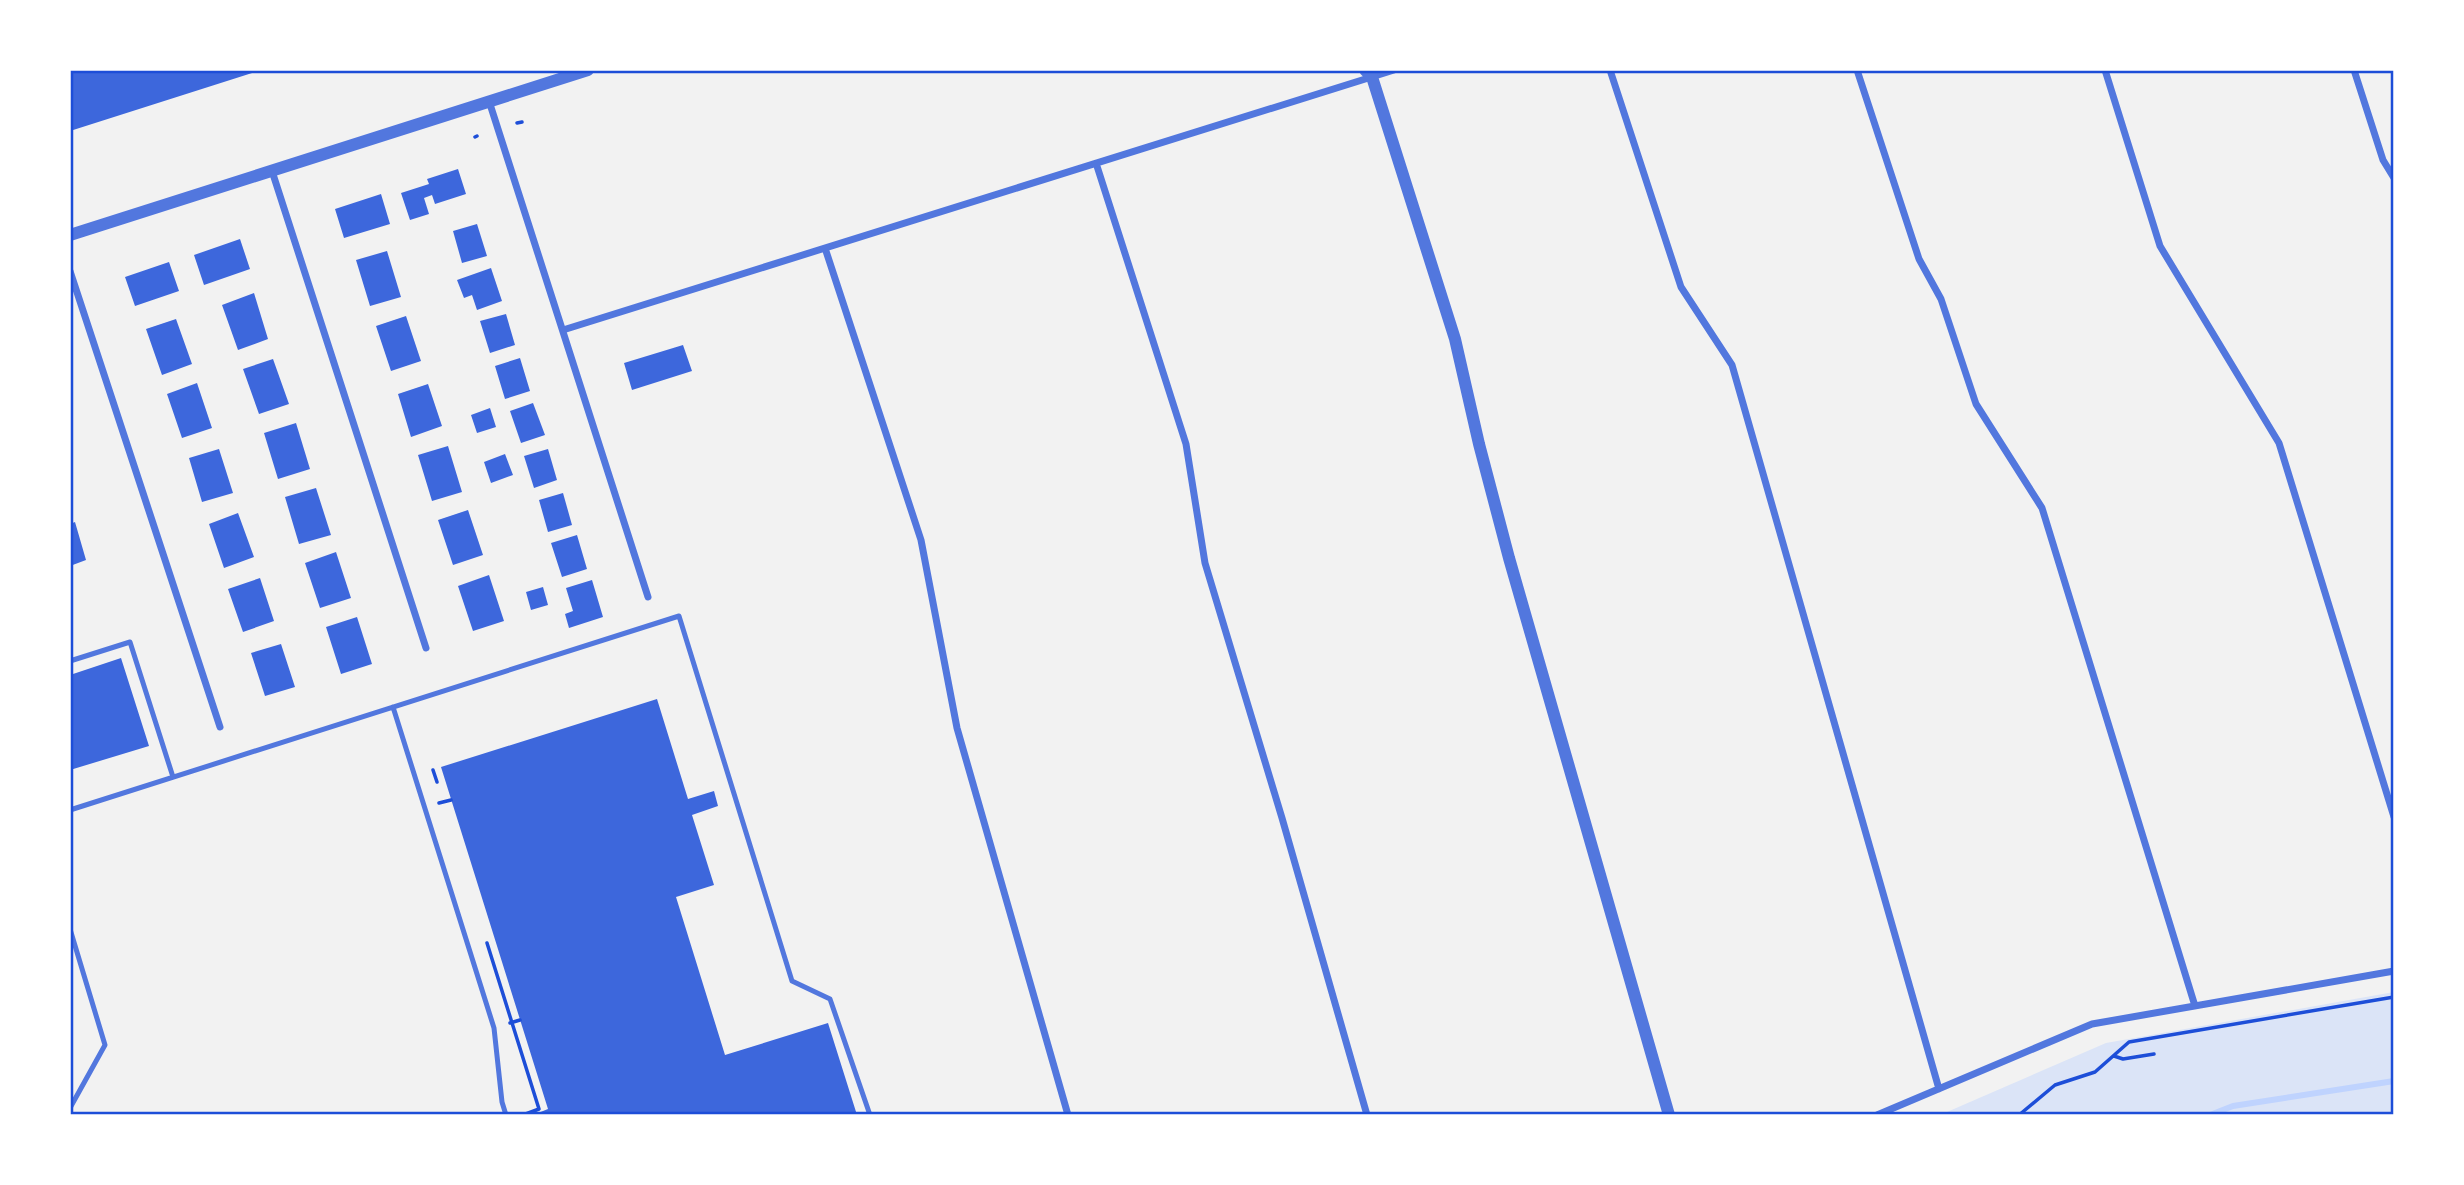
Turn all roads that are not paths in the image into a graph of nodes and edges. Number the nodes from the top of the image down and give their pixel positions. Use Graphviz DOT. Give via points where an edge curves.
graph roads {
  1 [pos="588,70"];
  2 [pos="1394,70"];
  3 [pos="1610,70"];
  4 [pos="1857,70"];
  5 [pos="2105,70"];
  6 [pos="2354,70"];
  7 [pos="1368,73"];
  8 [pos="489,101"];
  9 [pos="1096,163"];
  10 [pos="272,171"];
  11 [pos="2394,177"];
  12 [pos="70,235"];
  13 [pos="825,248"];
  14 [pos="70,271"];
  15 [pos="563,330"];
  16 [pos="649,597"];
  17 [pos="426,648"];
  18 [pos="70,661"];
  19 [pos="394,707"];
  20 [pos="220,727"];
  21 [pos="173,777"];
  22 [pos="70,810"];
  23 [pos="2394,817"];
  24 [pos="70,929"];
  25 [pos="2394,971"];
  26 [pos="2195,1006"];
  27 [pos="1939,1089"];
  28 [pos="70,1108"];
  29 [pos="506,1115"];
  30 [pos="870,1115"];
  31 [pos="1068,1115"];
  32 [pos="1367,1115"];
  33 [pos="1669,1115"];
  34 [pos="1877,1115"];
  1 -- 8 [label="street"];
  2 -- 7 [label="street"];
  3 -- 27 [label="street" via="1681,287 1732,365"];
  4 -- 26 [label="street" via="1919,259 1941,299 1976,404 2042,508"];
  5 -- 23 [label="street" via="2160,246 2279,443"];
  6 -- 11 [label="street" via="2383,160"];
  7 -- 9 [label="street"];
  7 -- 33 [label="street" via="1455,340 1509,558"];
  8 -- 10 [label="street"];
  8 -- 15 [label="street"];
  9 -- 13 [label="street"];
  9 -- 32 [label="street" via="1185,444 1205,563"];
  10 -- 12 [label="street"];
  10 -- 17 [label="street"];
  13 -- 15 [label="street"];
  13 -- 31 [label="street" via="921,540 957,728"];
  14 -- 20 [label="street"];
  15 -- 16 [label="street"];
  18 -- 21 [label="lane" via="130,642"];
  19 -- 21 [label="lane"];
  19 -- 29 [label="lane" via="494,1028"];
  19 -- 30 [label="lane" via="679,616 792,981 830,999"];
  21 -- 22 [label="lane"];
  24 -- 28 [label="lane" via="105,1045"];
  25 -- 26 [label="street"];
  26 -- 27 [label="street" via="2092,1024"];
  27 -- 34 [label="street"];
}
